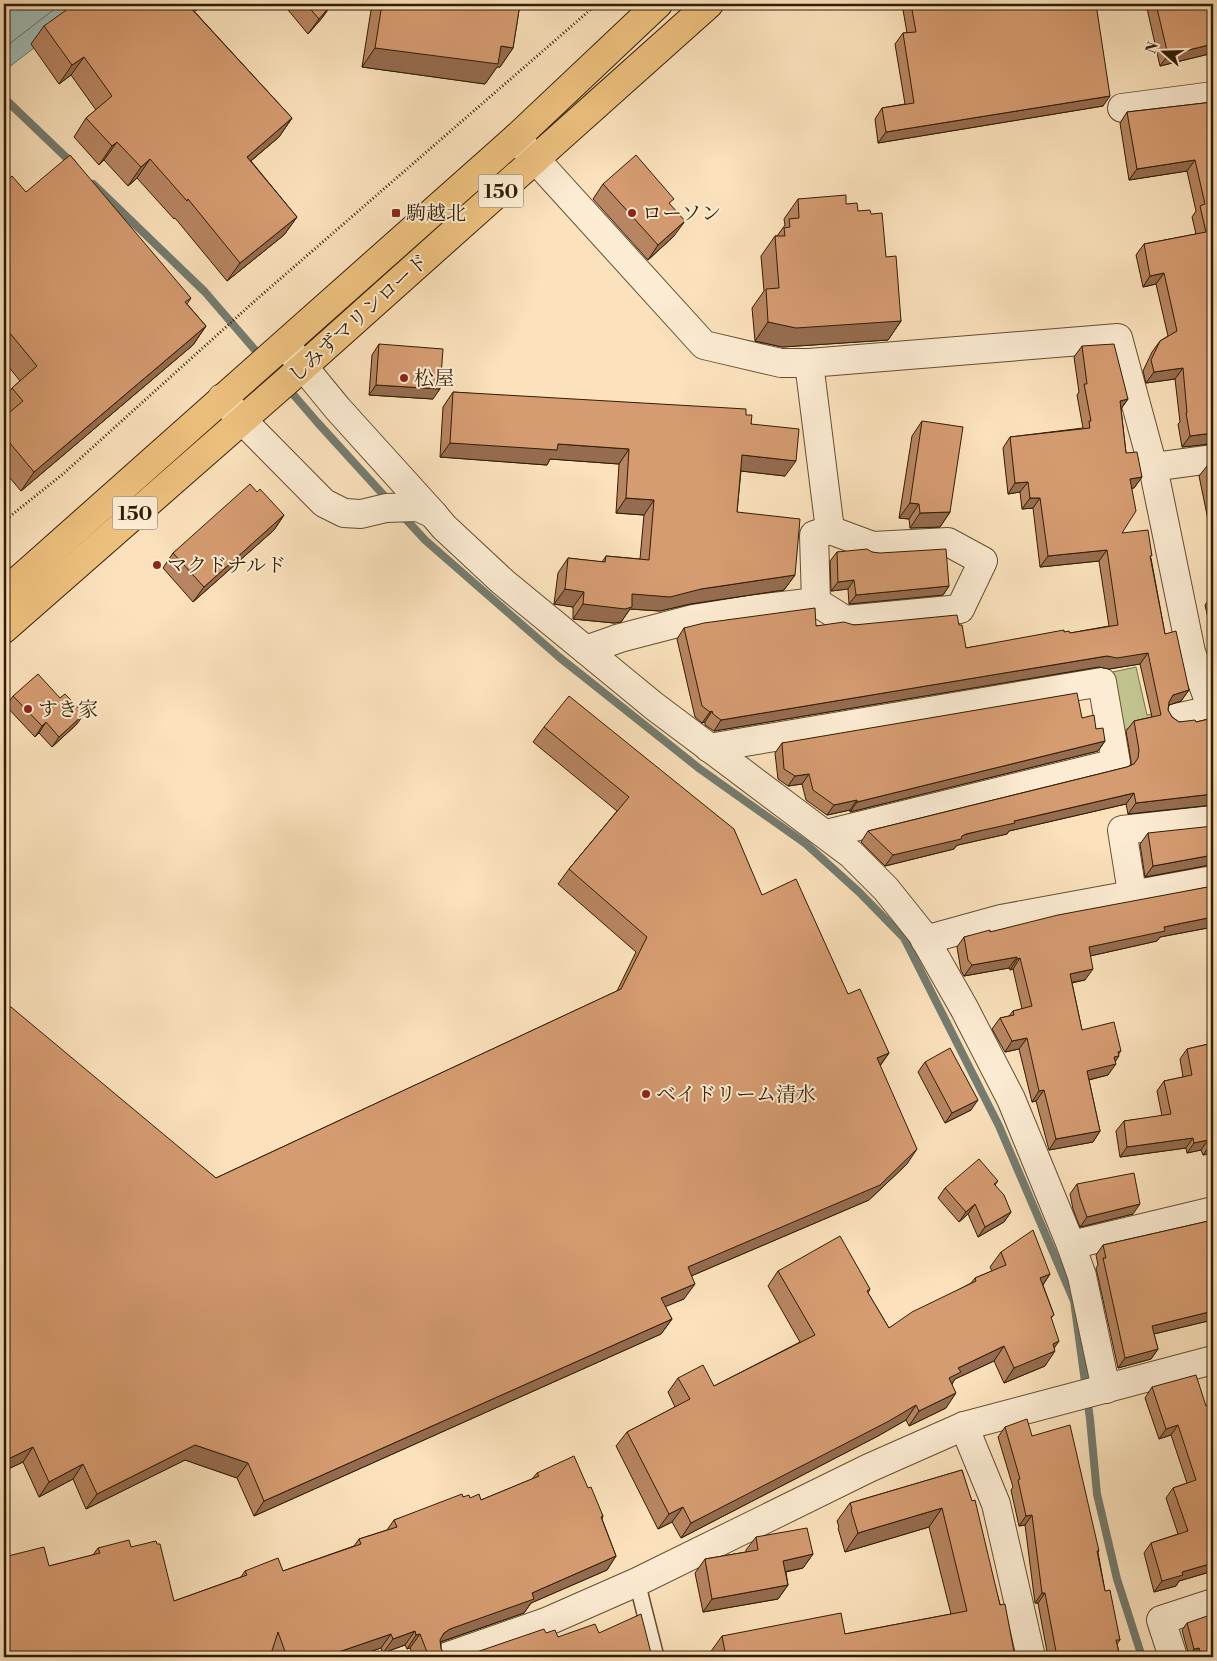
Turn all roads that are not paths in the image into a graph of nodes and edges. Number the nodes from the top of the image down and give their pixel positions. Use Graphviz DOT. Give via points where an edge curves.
graph roads {
  1 [pos="658,4"];
  2 [pos="709,4"];
  3 [pos="1213,96"];
  4 [pos="1122,108"];
  5 [pos="516,138"];
  6 [pos="536,160"];
  7 [pos="278,349"];
  8 [pos="809,363"];
  9 [pos="297,371"];
  10 [pos="222,398"];
  11 [pos="241,420"];
  12 [pos="1212,459"];
  13 [pos="1153,467"];
  14 [pos="426,511"];
  15 [pos="830,530"];
  16 [pos="4,593"];
  17 [pos="816,602"];
  18 [pos="4,629"];
  19 [pos="586,650"];
  20 [pos="1213,711"];
  21 [pos="1176,718"];
  22 [pos="710,748"];
  23 [pos="1213,820"];
  24 [pos="826,834"];
  25 [pos="1213,880"];
  26 [pos="1132,893"];
  27 [pos="925,940"];
  28 [pos="1213,1211"];
  29 [pos="1071,1245"];
  30 [pos="1213,1360"];
  31 [pos="1101,1390"];
  32 [pos="964,1426"];
  33 [pos="637,1582"];
  34 [pos="1213,1603"];
  35 [pos="446,1657"];
  36 [pos="656,1657"];
  37 [pos="1031,1657"];
  38 [pos="1173,1657"];
  1 -- 5 [label="highway, しみずマリンロード / 150"];
  2 -- 6 [label="highway, しみずマリンロード / 150"];
  3 -- 4 [label="street"];
  5 -- 6 [label="street"];
  5 -- 7 [label="highway, しみずマリンロード / 150"];
  6 -- 8 [label="street" via="704,345 781,363"];
  6 -- 9 [label="highway, しみずマリンロード / 150"];
  7 -- 9 [label="street"];
  7 -- 10 [label="highway, しみずマリンロード / 150"];
  8 -- 13 [label="street" via="1118,338"];
  8 -- 15 [label="street"];
  9 -- 11 [label="highway, しみずマリンロード / 150"];
  9 -- 14 [label="street" via="338,409"];
  10 -- 11 [label="street"];
  10 -- 16 [label="highway, しみずマリンロード / 150"];
  11 -- 14 [label="street" via="324,504 344,513 361,514 386,508"];
  11 -- 18 [label="highway, しみずマリンロード / 150"];
  12 -- 13 [label="street"];
  13 -- 20 [label="street" via="1191,652"];
  14 -- 19 [label="street" via="503,582"];
  15 -- 17 [label="street" via="814,535"];
  15 -- 17 [label="street" via="873,546 948,542 983,561 960,609 845,620"];
  17 -- 19 [label="street" via="693,619"];
  19 -- 22 [label="street"];
  20 -- 21 [label="street"];
  22 -- 24 [label="street"];
  22 -- 24 [label="street" via="1102,682 1116,763"];
  23 -- 26 [label="street" via="1122,830"];
  24 -- 27 [label="street" via="886,889"];
  25 -- 26 [label="street"];
  26 -- 27 [label="street" via="1001,919"];
  27 -- 29 [label="street" via="1010,1099"];
  28 -- 29 [label="street"];
  29 -- 31 [label="street" via="1082,1276"];
  30 -- 31 [label="street"];
  31 -- 32 [label="street"];
  32 -- 33 [label="street" via="869,1468"];
  32 -- 37 [label="street" via="996,1504"];
  33 -- 35 [label="street" via="546,1622"];
  33 -- 36 [label="lane"];
  34 -- 38 [label="street" via="1161,1620"];
}
